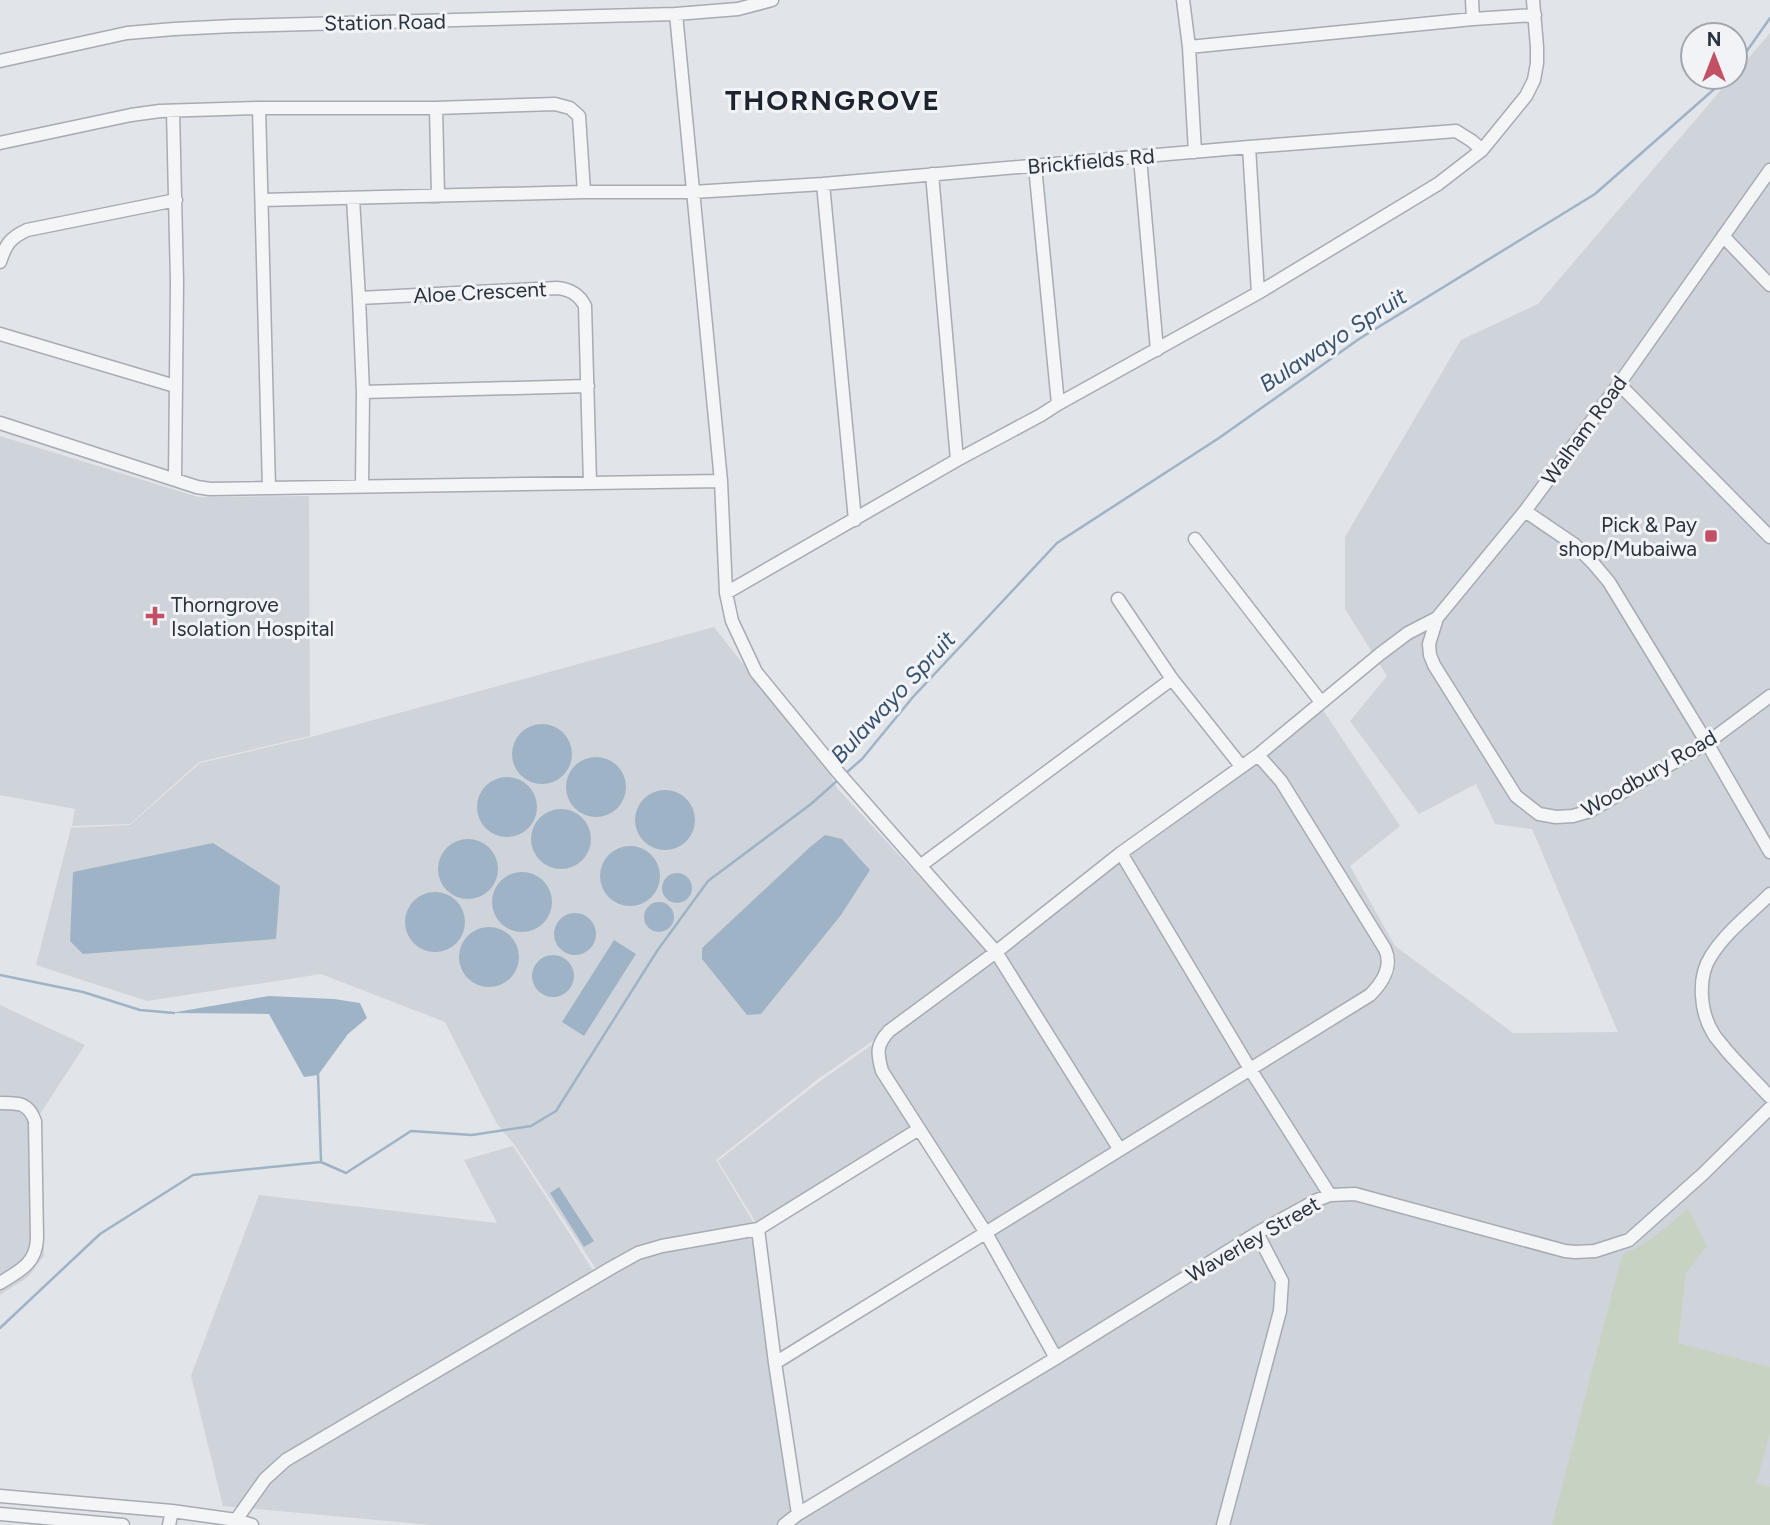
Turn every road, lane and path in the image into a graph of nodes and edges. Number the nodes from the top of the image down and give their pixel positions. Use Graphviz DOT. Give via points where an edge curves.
graph roads {
  1 [pos="772,0"];
  2 [pos="1183,0"];
  3 [pos="1472,0"];
  4 [pos="1533,0"];
  5 [pos="676,15"];
  6 [pos="1535,15"];
  7 [pos="1473,19"];
  8 [pos="1189,47"];
  9 [pos="0,61"];
  10 [pos="259,108"];
  11 [pos="436,108"];
  12 [pos="173,111"];
  13 [pos="0,143"];
  14 [pos="1248,147"];
  15 [pos="1482,150"];
  16 [pos="1195,152"];
  17 [pos="1140,158"];
  18 [pos="1035,166"];
  19 [pos="1770,170"];
  20 [pos="932,174"];
  21 [pos="823,184"];
  22 [pos="584,192"];
  23 [pos="693,192"];
  24 [pos="438,196"];
  25 [pos="353,199"];
  26 [pos="176,200"];
  27 [pos="261,200"];
  28 [pos="1723,236"];
  29 [pos="0,262"];
  30 [pos="1770,285"];
  31 [pos="1258,293"];
  32 [pos="359,298"];
  33 [pos="0,334"];
  34 [pos="1157,350"];
  35 [pos="1619,384"];
  36 [pos="175,386"];
  37 [pos="588,386"];
  38 [pos="363,391"];
  39 [pos="1058,404"];
  40 [pos="0,423"];
  41 [pos="957,460"];
  42 [pos="175,480"];
  43 [pos="721,481"];
  44 [pos="590,483"];
  45 [pos="362,486"];
  46 [pos="269,488"];
  47 [pos="1525,511"];
  48 [pos="855,520"];
  49 [pos="1770,537"];
  50 [pos="1195,539"];
  51 [pos="726,593"];
  52 [pos="1118,599"];
  53 [pos="1437,618"];
  54 [pos="1172,679"];
  55 [pos="1770,696"];
  56 [pos="1321,702"];
  57 [pos="1707,743"];
  58 [pos="1258,755"];
  59 [pos="1241,766"];
  60 [pos="1770,852"];
  61 [pos="1121,853"];
  62 [pos="920,866"];
  63 [pos="1770,894"];
  64 [pos="996,952"];
  65 [pos="1250,1069"];
  66 [pos="1770,1097"];
  67 [pos="0,1103"];
  68 [pos="1770,1108"];
  69 [pos="919,1129"];
  70 [pos="1120,1150"];
  71 [pos="1330,1195"];
  72 [pos="758,1229"];
  73 [pos="986,1233"];
  74 [pos="1257,1233"];
  75 [pos="0,1283"];
  76 [pos="1056,1358"];
  77 [pos="775,1363"];
  78 [pos="0,1496"];
  79 [pos="96,1504"];
  80 [pos="172,1511"];
  81 [pos="0,1514"];
  82 [pos="798,1514"];
  83 [pos="236,1520"];
  84 [pos="95,1523"];
  85 [pos="123,1525"];
  86 [pos="169,1525"];
  87 [pos="252,1525"];
  88 [pos="784,1525"];
  89 [pos="1223,1525"];
  1 -- 5 [label="street, Station Road" via="738,9"];
  2 -- 8 [label="street"];
  3 -- 7 [label="street"];
  4 -- 6 [label="street"];
  5 -- 9 [label="street, Station Road" via="174,29 127,33"];
  5 -- 23 [label="street"];
  6 -- 7 [label="street"];
  6 -- 15 [label="street" via="1538,63 1534,80"];
  7 -- 8 [label="street"];
  8 -- 16 [label="street"];
  10 -- 11 [label="street"];
  10 -- 12 [label="street"];
  10 -- 27 [label="street"];
  11 -- 22 [label="street" via="555,104 570,108 579,116"];
  11 -- 24 [label="street"];
  12 -- 13 [label="street" via="131,115"];
  12 -- 26 [label="street"];
  14 -- 15 [label="street, Brickfields Rd" via="1456,131"];
  14 -- 16 [label="street, Brickfields Rd"];
  14 -- 31 [label="street"];
  15 -- 31 [label="street" via="1438,184"];
  16 -- 17 [label="street, Brickfields Rd"];
  17 -- 18 [label="street, Brickfields Rd"];
  17 -- 34 [label="street"];
  18 -- 20 [label="street, Brickfields Rd"];
  18 -- 39 [label="street"];
  19 -- 28 [label="street, Walham Road"];
  20 -- 21 [label="street, Brickfields Rd"];
  20 -- 41 [label="street"];
  21 -- 23 [label="street, Brickfields Rd"];
  21 -- 48 [label="street"];
  22 -- 23 [label="street, Brickfields Rd"];
  22 -- 24 [label="street, Brickfields Rd"];
  23 -- 43 [label="street"];
  24 -- 25 [label="street, Brickfields Rd"];
  25 -- 27 [label="street, Brickfields Rd"];
  25 -- 32 [label="street"];
  26 -- 29 [label="street" via="27,230 13,237"];
  26 -- 36 [label="street"];
  27 -- 46 [label="street"];
  28 -- 30 [label="street"];
  28 -- 35 [label="street, Walham Road"];
  31 -- 34 [label="street"];
  32 -- 37 [label="street, Aloe Crescent" via="566,288 585,306"];
  32 -- 38 [label="street"];
  33 -- 36 [label="street"];
  34 -- 39 [label="street"];
  35 -- 47 [label="street, Walham Road"];
  35 -- 49 [label="street"];
  36 -- 42 [label="street"];
  37 -- 38 [label="street"];
  37 -- 44 [label="street, Aloe Crescent"];
  38 -- 45 [label="street"];
  39 -- 41 [label="street"];
  40 -- 42 [label="street"];
  41 -- 48 [label="street"];
  42 -- 46 [label="street" via="210,489"];
  43 -- 44 [label="street"];
  43 -- 51 [label="street"];
  44 -- 45 [label="street"];
  45 -- 46 [label="street"];
  47 -- 53 [label="street, Walham Road"];
  47 -- 57 [label="street" via="1575,545 1609,582"];
  48 -- 51 [label="street"];
  50 -- 56 [label="street"];
  51 -- 62 [label="street" via="732,621 756,672"];
  52 -- 54 [label="street"];
  53 -- 56 [label="street" via="1408,633"];
  53 -- 57 [label="street, Woodbury Road" via="1429,644 1434,666 1516,796 1539,814 1573,816 1590,811"];
  54 -- 59 [label="street"];
  54 -- 62 [label="street"];
  55 -- 57 [label="street, Woodbury Road"];
  56 -- 58 [label="street"];
  57 -- 60 [label="street"];
  58 -- 59 [label="street"];
  58 -- 65 [label="street" via="1281,781 1339,873 1385,950 1388,964 1370,995"];
  59 -- 61 [label="street"];
  61 -- 64 [label="street"];
  61 -- 65 [label="street"];
  62 -- 64 [label="street"];
  63 -- 66 [label="street" via="1709,958 1702,987 1713,1033"];
  64 -- 69 [label="street" via="881,1040 882,1071"];
  64 -- 70 [label="street"];
  65 -- 70 [label="street"];
  65 -- 71 [label="street"];
  67 -- 75 [label="street" via="24,1106 35,1121 37,1247 30,1262"];
  68 -- 71 [label="street, Waverley Street" via="1629,1240 1595,1251 1565,1251 1355,1194"];
  69 -- 72 [label="street"];
  69 -- 73 [label="street"];
  70 -- 73 [label="street"];
  71 -- 74 [label="street, Waverley Street"];
  72 -- 77 [label="street"];
  72 -- 83 [label="street" via="662,1246 611,1268 286,1460 265,1479"];
  73 -- 76 [label="street"];
  73 -- 77 [label="street"];
  74 -- 76 [label="street, Waverley Street"];
  74 -- 89 [label="street" via="1282,1281 1282,1294"];
  76 -- 82 [label="street, Waverley Street"];
  77 -- 82 [label="street"];
  78 -- 79 [label="street"];
  79 -- 80 [label="street"];
  79 -- 84 [label="street"];
  80 -- 83 [label="street"];
  80 -- 86 [label="street"];
  81 -- 84 [label="street"];
  82 -- 88 [label="street, Waverley Street"];
  83 -- 87 [label="street"];
  84 -- 85 [label="street"];
}
